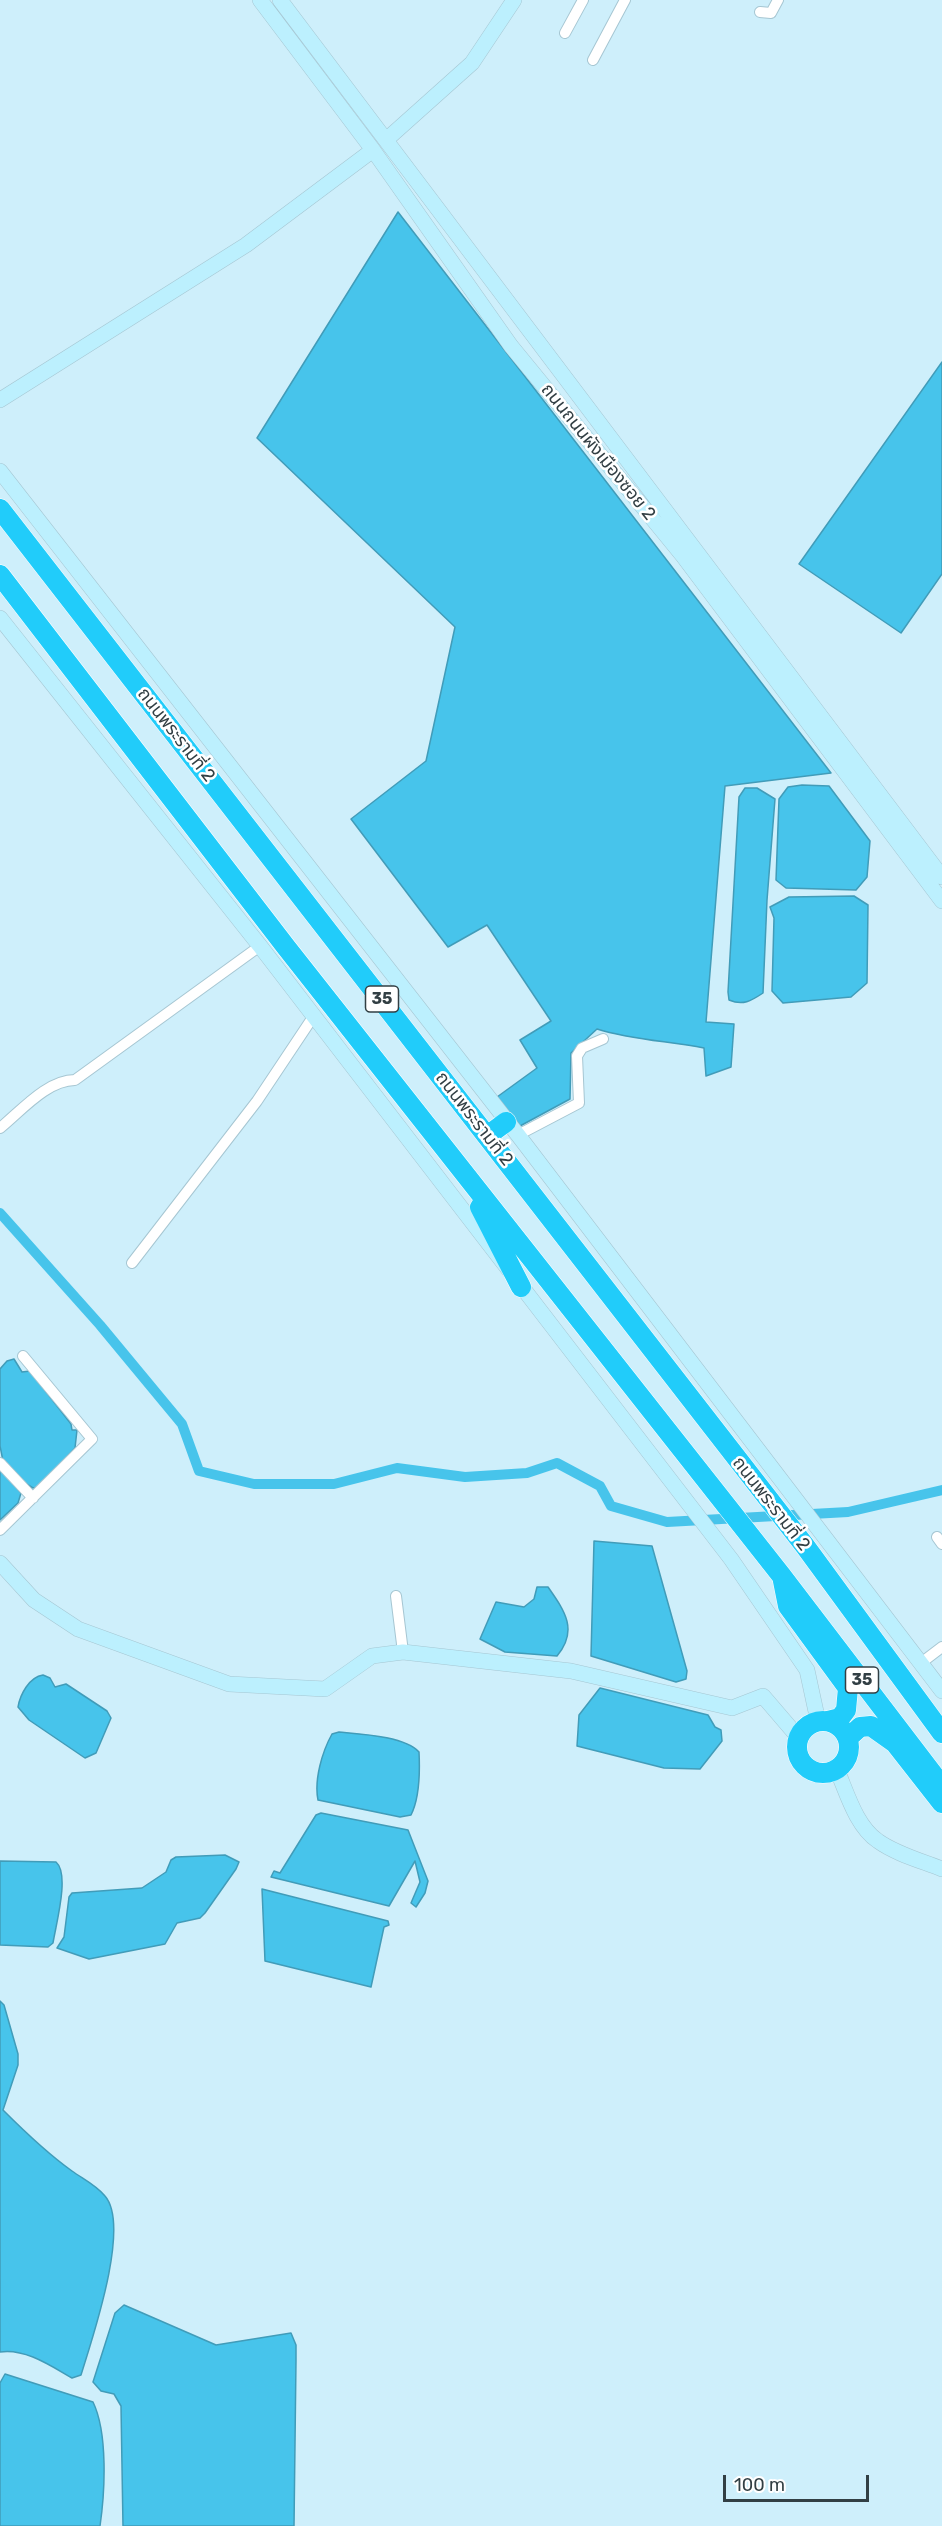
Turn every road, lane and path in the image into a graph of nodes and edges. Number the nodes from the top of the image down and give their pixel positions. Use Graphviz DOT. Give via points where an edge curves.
graph roads {
  1 [pos="260,0"];
  2 [pos="280,0"];
  3 [pos="514,0"];
  4 [pos="583,0"];
  5 [pos="625,0"];
  6 [pos="778,0"];
  7 [pos="760,12"];
  8 [pos="565,33"];
  9 [pos="593,60"];
  10 [pos="386,140"];
  11 [pos="373,150"];
  12 [pos="0,400"];
  13 [pos="0,471"];
  14 [pos="0,509"];
  15 [pos="655,509"];
  16 [pos="0,575"];
  17 [pos="0,618"];
  18 [pos="942,877"];
  19 [pos="942,901"];
  20 [pos="260,946"];
  21 [pos="313,1017"];
  22 [pos="603,1040"];
  23 [pos="0,1128"];
  24 [pos="512,1129"];
  25 [pos="487,1136"];
  26 [pos="455,1160"];
  27 [pos="132,1263"];
  28 [pos="521,1287"];
  29 [pos="23,1356"];
  30 [pos="0,1463"];
  31 [pos="33,1498"];
  32 [pos="0,1530"];
  33 [pos="0,1563"];
  34 [pos="781,1575"];
  35 [pos="396,1596"];
  36 [pos="942,1647"];
  37 [pos="403,1652"];
  38 [pos="921,1663"];
  39 [pos="942,1691"];
  40 [pos="823,1721"];
  41 [pos="942,1733"];
  42 [pos="799,1738"];
  43 [pos="848,1738"];
  44 [pos="837,1770"];
  45 [pos="942,1786"];
  46 [pos="942,1803"];
  47 [pos="942,1869"];
  1 -- 11 [label="street, ถนนถนนผังเมืองซอย 2"];
  2 -- 10 [label="street, ถนนถนนผังเมืองซอย 2"];
  3 -- 10 [label="street" via="472,63"];
  4 -- 8 [label="street"];
  5 -- 9 [label="street"];
  6 -- 7 [label="street" via="771,13"];
  10 -- 15 [label="street, ถนนถนนผังเมืองซอย 2"];
  11 -- 12 [label="street" via="246,245"];
  11 -- 15 [label="street, ถนนถนนผังเมืองซอย 2" via="511,346"];
  13 -- 24 [label="street, ถนนพระรามที่ 2 / 35"];
  14 -- 25 [label="highway, ถนนพระรามที่ 2 / 35"];
  15 -- 18 [label="street, ถนนถนนผังเมืองซอย 2"];
  15 -- 19 [label="street, ถนนถนนผังเมืองซอย 2"];
  16 -- 26 [label="highway, ถนนพระรามที่ 2 / 35"];
  17 -- 20 [label="street"];
  20 -- 21 [label="street"];
  20 -- 23 [label="street" via="75,1080 62,1080 52,1086"];
  21 -- 27 [label="street" via="258,1101"];
  21 -- 28 [label="street"];
  22 -- 24 [label="street" via="582,1048 577,1056 579,1103"];
  24 -- 25 [label="highway"];
  24 -- 38 [label="street, ถนนพระรามที่ 2 / 35"];
  25 -- 41 [label="highway, ถนนพระรามที่ 2 / 35" via="805,1546"];
  26 -- 28 [label="highway"];
  26 -- 34 [label="highway, ถนนพระรามที่ 2 / 35"];
  28 -- 40 [label="street" via="766,1606 807,1670"];
  29 -- 31 [label="street" via="92,1439"];
  30 -- 31 [label="street"];
  31 -- 32 [label="street"];
  33 -- 37 [label="street" via="34,1600 78,1629 229,1684 325,1689 372,1656"];
  34 -- 40 [label="highway" via="788,1606 848,1688 846,1710 840,1718"];
  34 -- 45 [label="highway, ถนนพระรามที่ 2 / 35"];
  35 -- 37 [label="street"];
  36 -- 38 [label="street"];
  37 -- 42 [label="street" via="571,1671 732,1708 763,1696"];
  38 -- 39 [label="street, ถนนพระรามที่ 2 / 35"];
  40 -- 42 [label="highway" via="810,1724"];
  40 -- 43 [label="highway" via="836,1724"];
  42 -- 44 [label="highway" via="799,1756 810,1770"];
  43 -- 44 [label="highway" via="848,1756"];
  43 -- 46 [label="highway" via="860,1727 871,1726 895,1743"];
  44 -- 47 [label="street" via="853,1808 870,1834 880,1843"];
}
